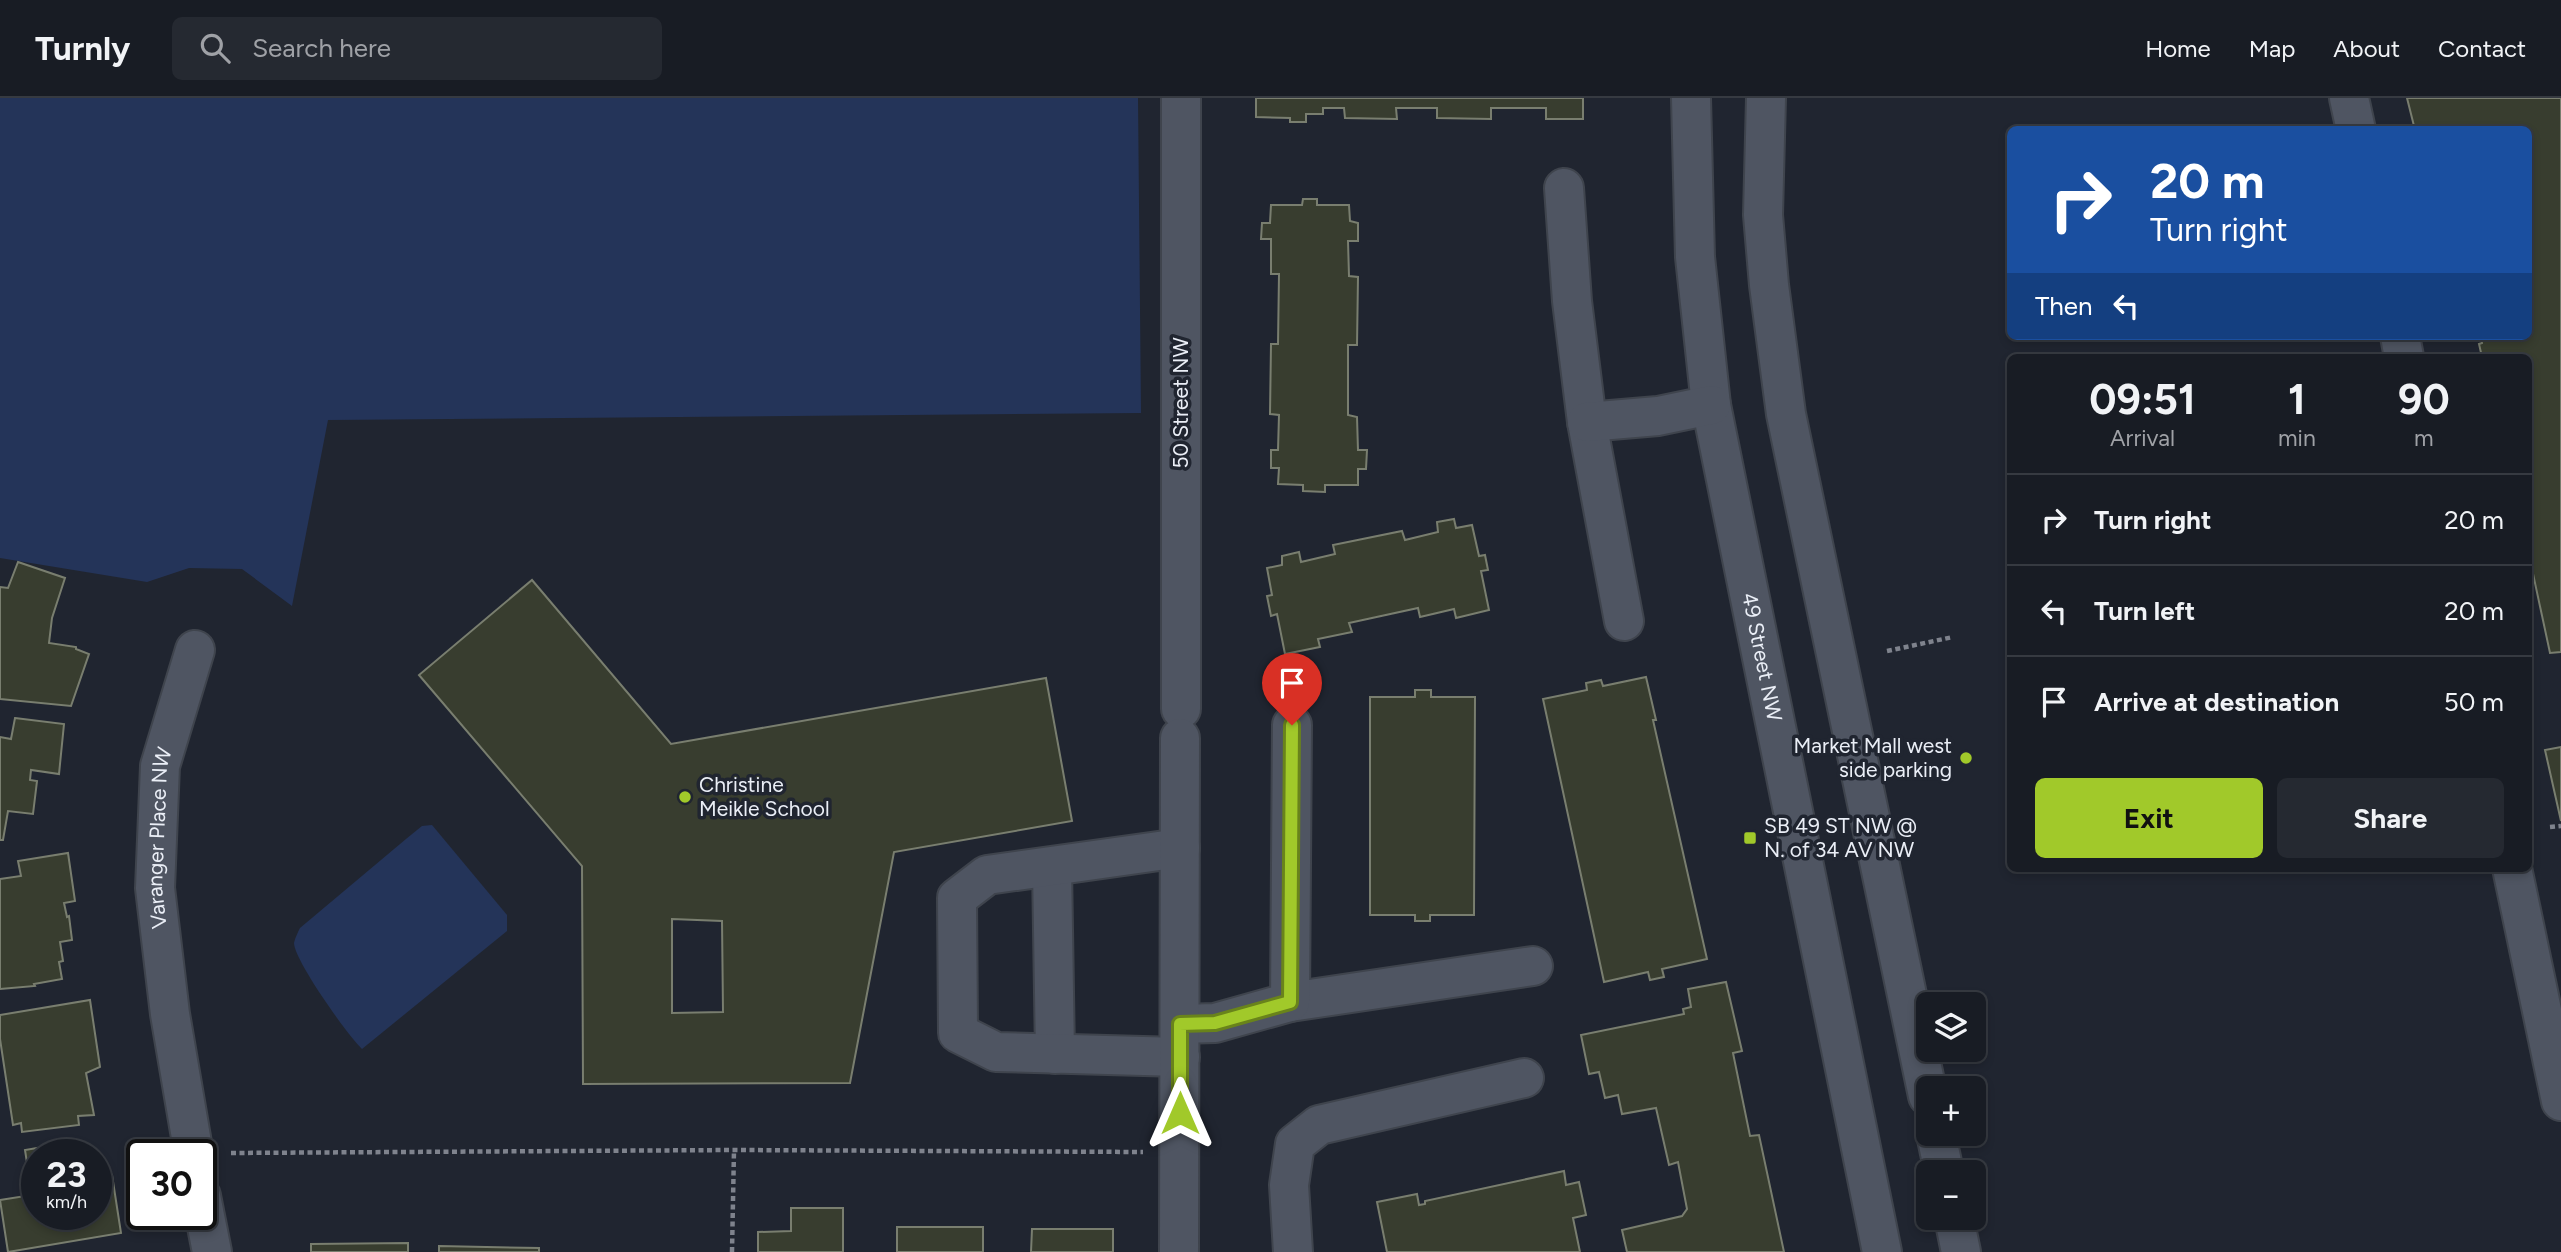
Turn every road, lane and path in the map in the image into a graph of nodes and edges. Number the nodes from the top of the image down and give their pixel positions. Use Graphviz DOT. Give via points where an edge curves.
graph roads {
  1 [pos="1181,98"];
  2 [pos="1691,98"];
  3 [pos="1766,98"];
  4 [pos="2349,98"];
  5 [pos="2355,126"];
  6 [pos="1564,188"];
  7 [pos="1711,405"];
  8 [pos="1587,422"];
  9 [pos="1624,621"];
  10 [pos="1953,637"];
  11 [pos="195,650"];
  12 [pos="1887,651"];
  13 [pos="1292,725"];
  14 [pos="2561,826"];
  15 [pos="2550,827"];
  16 [pos="1180,848"];
  17 [pos="1052,867"];
  18 [pos="2513,872"];
  19 [pos="1533,966"];
  20 [pos="1290,1002"];
  21 [pos="1180,1041"];
  22 [pos="1055,1054"];
  23 [pos="1924,1076"];
  24 [pos="1524,1078"];
  25 [pos="2561,1101"];
  26 [pos="191,1139"];
  27 [pos="734,1150"];
  28 [pos="1144,1152"];
  29 [pos="217,1154"];
  30 [pos="208,1230"];
  31 [pos="1956,1230"];
  32 [pos="212,1252"];
  33 [pos="732,1252"];
  34 [pos="1179,1252"];
  35 [pos="1293,1252"];
  36 [pos="1882,1252"];
  37 [pos="1961,1252"];
  1 -- 16 [label="street, 50 Street NW"];
  2 -- 7 [label="street, 49 Street NW" via="1695,257"];
  3 -- 23 [label="street" via="1763,215 1786,414"];
  4 -- 5 [label="street"];
  6 -- 8 [label="street"];
  7 -- 8 [label="street" via="1658,416"];
  7 -- 36 [label="street, 49 Street NW"];
  8 -- 9 [label="street"];
  10 -- 12 [label="path"];
  11 -- 26 [label="street, Varanger Place NW" via="160,766 155,888"];
  13 -- 20 [label="street"];
  14 -- 15 [label="path"];
  16 -- 17 [label="street"];
  16 -- 21 [label="street, 50 Street NW"];
  17 -- 22 [label="street"];
  17 -- 22 [label="street" via="987,875 957,898 958,1033 996,1052"];
  18 -- 25 [label="street"];
  19 -- 20 [label="street"];
  20 -- 21 [label="street" via="1215,1023"];
  21 -- 22 [label="street"];
  21 -- 34 [label="street, 50 Street NW"];
  24 -- 35 [label="street" via="1319,1125 1295,1144 1289,1185"];
  27 -- 28 [label="path"];
  27 -- 29 [label="path"];
  27 -- 33 [label="path"];
  30 -- 32 [label="street"];
  31 -- 37 [label="street"];
}
